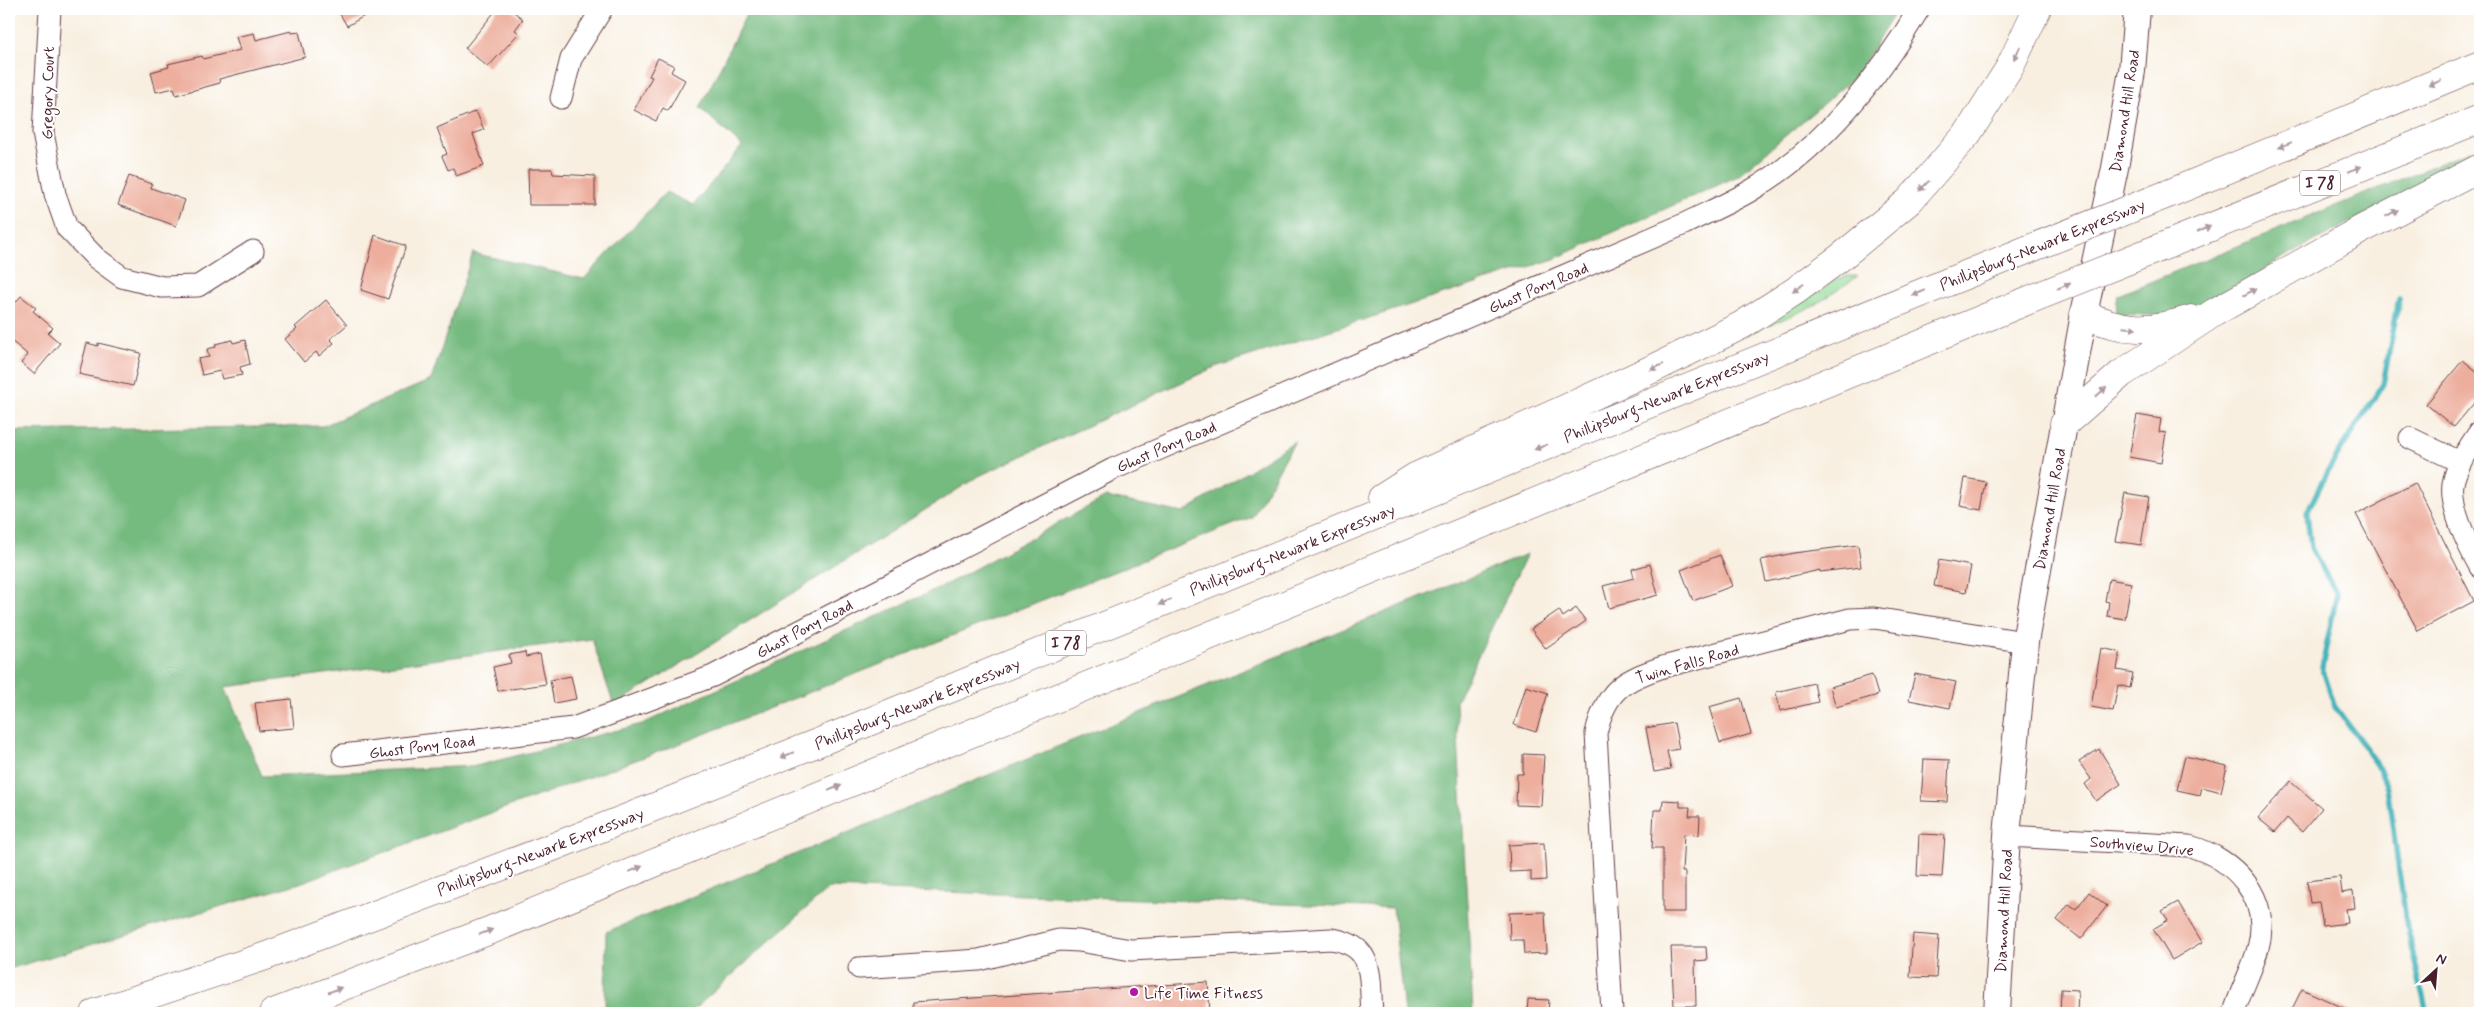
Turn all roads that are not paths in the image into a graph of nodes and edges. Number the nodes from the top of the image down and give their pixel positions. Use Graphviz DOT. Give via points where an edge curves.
graph roads {
  1 [pos="50,9"];
  2 [pos="602,9"];
  3 [pos="1919,9"];
  4 [pos="2037,9"];
  5 [pos="2137,9"];
  6 [pos="2480,65"];
  7 [pos="561,98"];
  8 [pos="2480,118"];
  9 [pos="2480,168"];
  10 [pos="253,251"];
  11 [pos="2215,312"];
  12 [pos="2084,314"];
  13 [pos="2064,424"];
  14 [pos="2480,431"];
  15 [pos="2410,438"];
  16 [pos="2460,462"];
  17 [pos="1325,535"];
  18 [pos="2480,567"];
  19 [pos="2025,642"];
  20 [pos="344,755"];
  21 [pos="2007,836"];
  22 [pos="859,968"];
  23 [pos="95,1013"];
  24 [pos="272,1013"];
  25 [pos="1372,1013"];
  26 [pos="1612,1013"];
  27 [pos="1997,1013"];
  28 [pos="2234,1013"];
  1 -- 10 [label="street, Gregory Court" via="43,133 55,194 67,228 96,258 122,276 162,287 198,286"];
  2 -- 7 [label="street" via="571,59"];
  3 -- 20 [label="street, Ghost Pony Road" via="1864,91 1830,128 1751,191 1682,225 1113,469 713,676 573,728"];
  4 -- 17 [label="highway, one-way" via="2010,67 1968,133 1909,201 1796,291 1742,325 1634,378 1415,477"];
  5 -- 12 [label="main road, Diamond Hill Road" via="2132,71"];
  6 -- 17 [label="highway, Phillipsburg-Newark Expressway / I 78, one-way, bridge"];
  24 -- 8 [label="highway, I 78, one-way, bridge" via="490,930"];
  11 -- 9 [label="highway, one-way" via="2362,229"];
  12 -- 11 [label="highway, one-way" via="2115,326 2144,329"];
  13 -- 11 [label="highway, one-way" via="2121,374"];
  12 -- 13 [label="main road, Diamond Hill Road"];
  13 -- 19 [label="main road, Diamond Hill Road"];
  14 -- 16 [label="street"];
  15 -- 16 [label="street"];
  16 -- 18 [label="street" via="2453,480 2454,506"];
  17 -- 23 [label="highway, Phillipsburg-Newark Expressway / I 78, one-way" via="987,676 552,847 266,956"];
  19 -- 21 [label="main road, Diamond Hill Road"];
  19 -- 26 [label="street, Twin Falls Road" via="1874,618 1850,619 1663,667 1619,685 1601,714 1596,742"];
  21 -- 27 [label="main road, Diamond Hill Road"];
  21 -- 28 [label="street, Southview Drive" via="2189,846 2221,858 2235,869 2254,894 2261,930 2259,948"];
  22 -- 25 [label="street" via="979,960 1059,940 1131,950 1331,939 1351,944 1365,957"];
}
